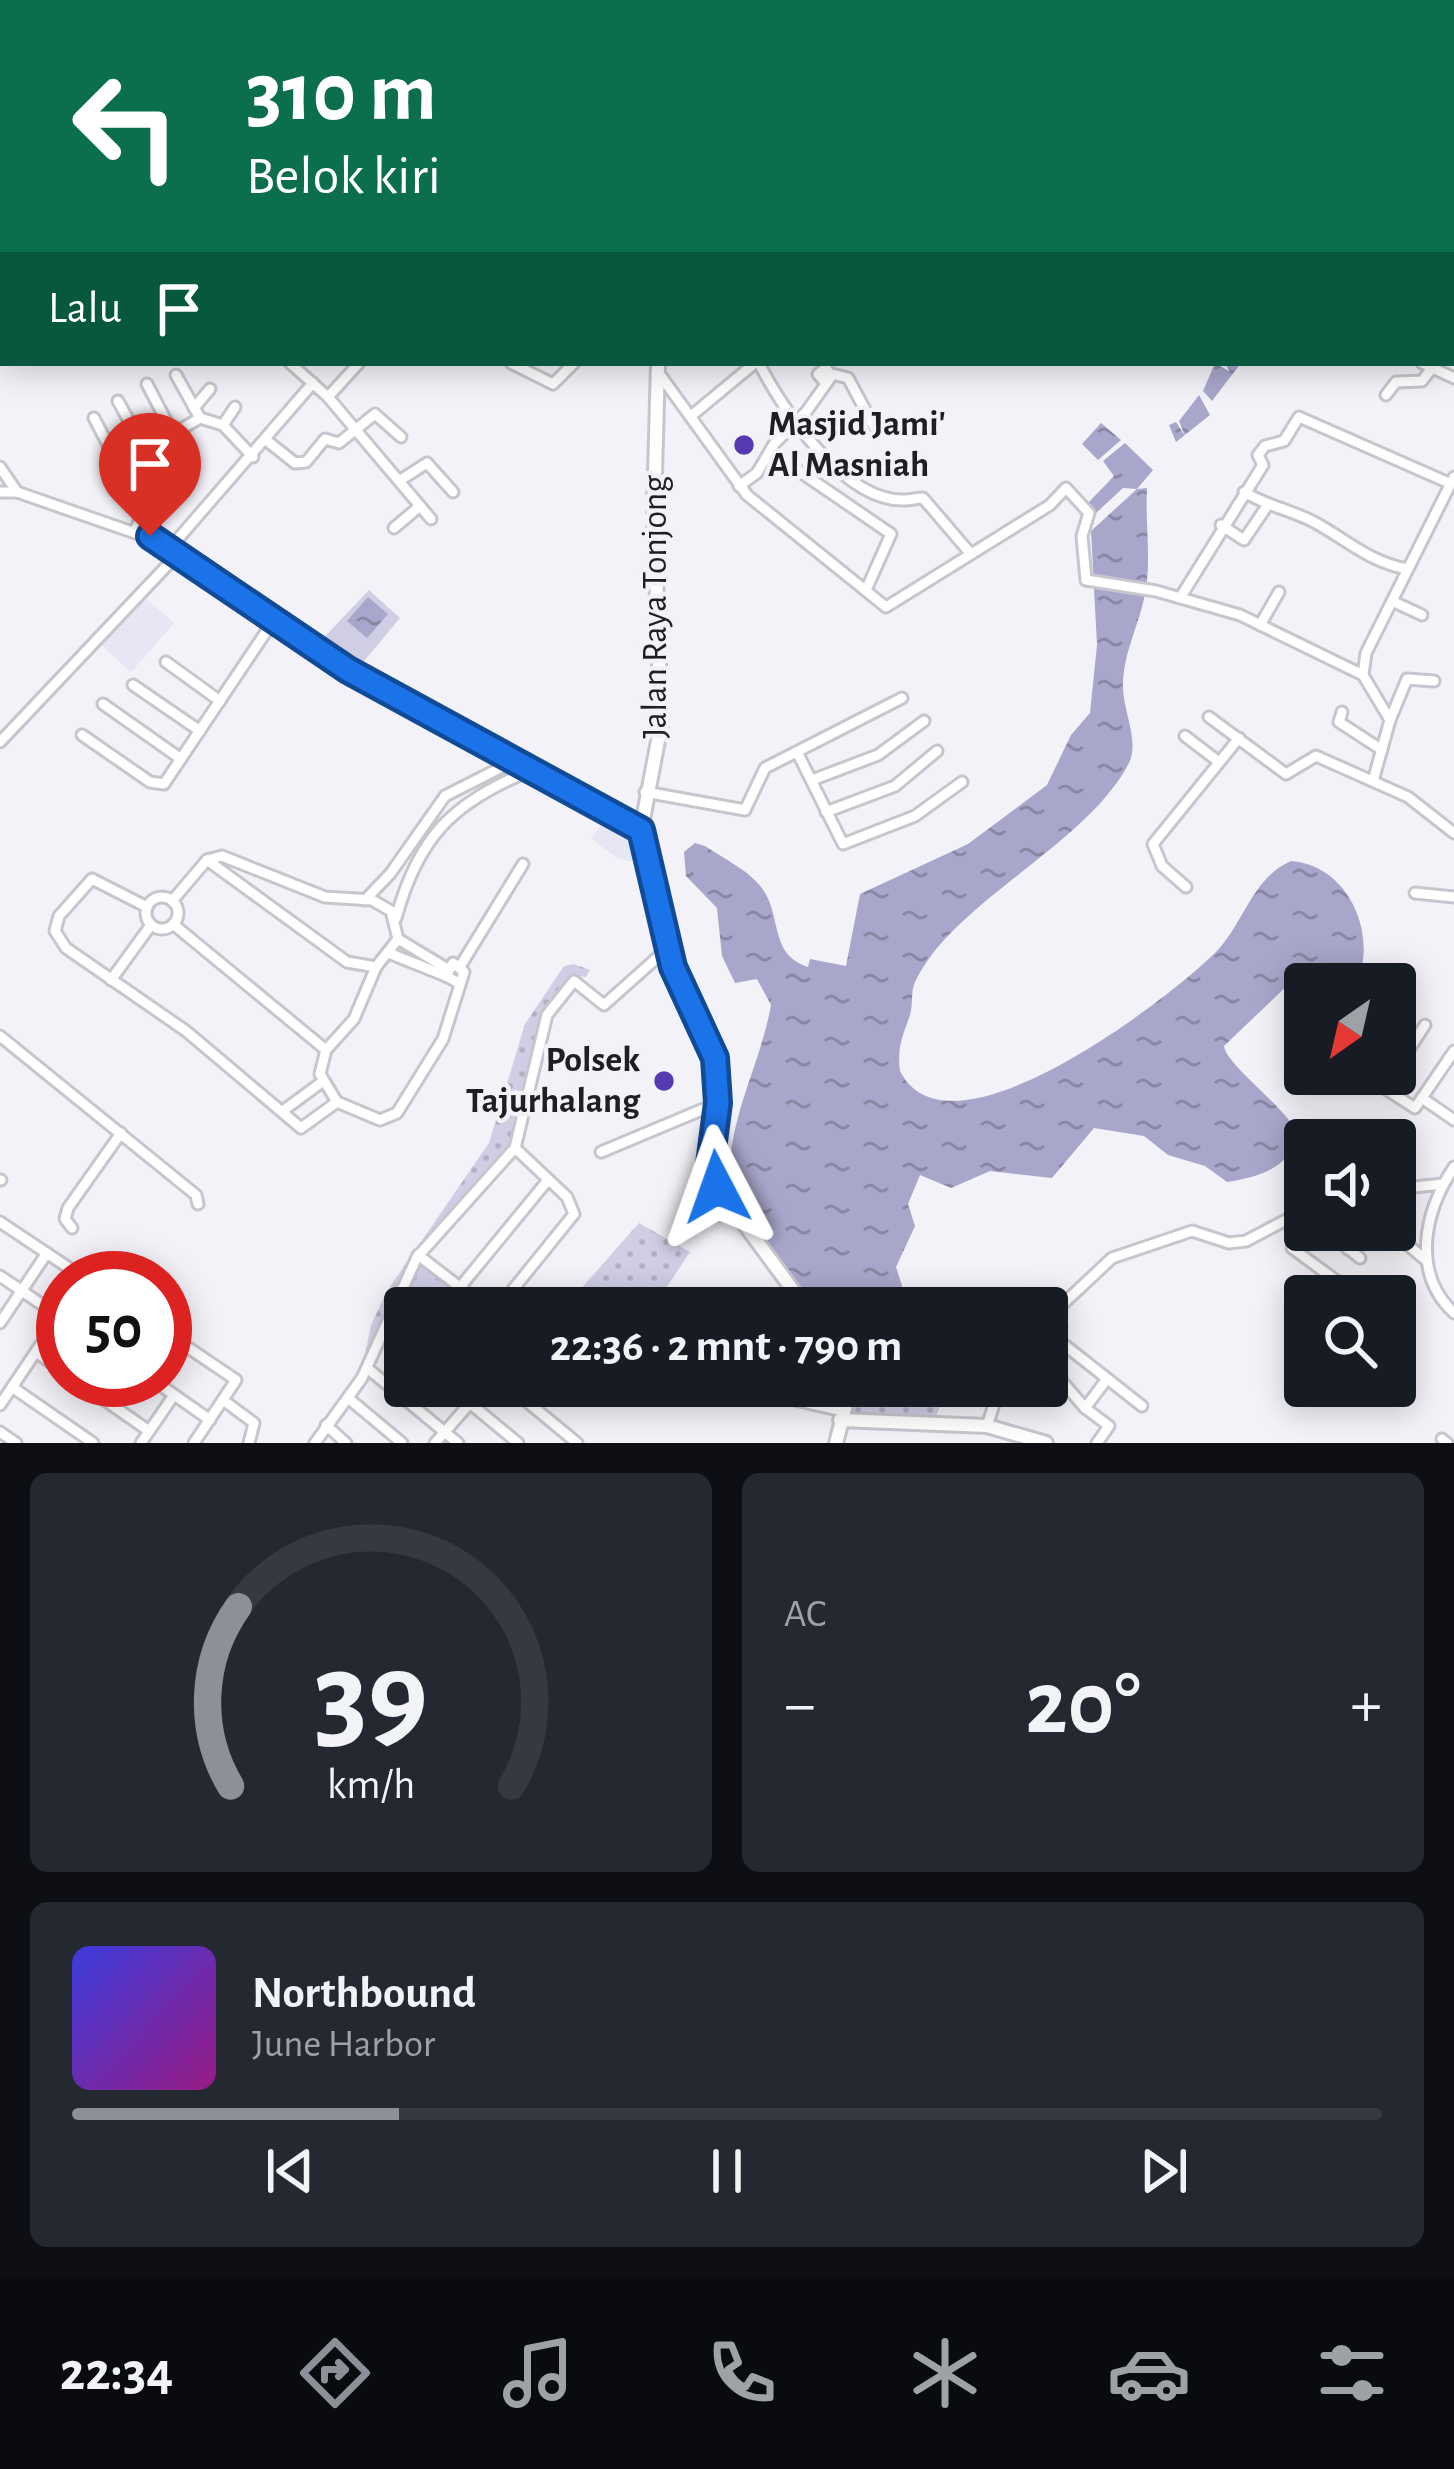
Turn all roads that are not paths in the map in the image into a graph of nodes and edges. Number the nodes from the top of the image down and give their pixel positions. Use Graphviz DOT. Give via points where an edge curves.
graph roads {
  1 [pos="422,0"];
  2 [pos="434,0"];
  3 [pos="293,366"];
  4 [pos="355,366"];
  5 [pos="517,366"];
  6 [pos="571,366"];
  7 [pos="755,366"];
  8 [pos="761,366"];
  9 [pos="1427,366"];
  10 [pos="657,367"];
  11 [pos="176,375"];
  12 [pos="1454,378"];
  13 [pos="313,383"];
  14 [pos="148,384"];
  15 [pos="210,389"];
  16 [pos="1386,395"];
  17 [pos="328,397"];
  18 [pos="118,401"];
  19 [pos="235,407"];
  20 [pos="197,413"];
  21 [pos="691,416"];
  22 [pos="94,418"];
  23 [pos="795,424"];
  24 [pos="223,425"];
  25 [pos="356,430"];
  26 [pos="877,432"];
  27 [pos="173,434"];
  28 [pos="401,436"];
  29 [pos="266,440"];
  30 [pos="145,450"];
  31 [pos="253,457"];
  32 [pos="0,467"];
  33 [pos="836,468"];
  34 [pos="796,469"];
  35 [pos="1452,480"];
  36 [pos="399,481"];
  37 [pos="819,483"];
  38 [pos="739,486"];
  39 [pos="0,492"];
  40 [pos="17,492"];
  41 [pos="453,492"];
  42 [pos="1244,492"];
  43 [pos="149,503"];
  44 [pos="420,506"];
  45 [pos="1267,506"];
  46 [pos="431,519"];
  47 [pos="1221,525"];
  48 [pos="394,528"];
  49 [pos="135,530"];
  50 [pos="175,550"];
  51 [pos="970,554"];
  52 [pos="1407,569"];
  53 [pos="866,590"];
  54 [pos="1279,592"];
  55 [pos="1180,598"];
  56 [pos="1394,602"];
  57 [pos="1422,615"];
  58 [pos="274,620"];
  59 [pos="1260,625"];
  60 [pos="166,662"];
  61 [pos="1363,675"];
  62 [pos="1434,681"];
  63 [pos="133,685"];
  64 [pos="902,698"];
  65 [pos="220,700"];
  66 [pos="104,704"];
  67 [pos="1342,712"];
  68 [pos="1209,716"];
  69 [pos="1390,720"];
  70 [pos="924,721"];
  71 [pos="200,731"];
  72 [pos="82,735"];
  73 [pos="1185,736"];
  74 [pos="1239,738"];
  75 [pos="0,742"];
  76 [pos="1382,750"];
  77 [pos="937,751"];
  78 [pos="797,752"];
  79 [pos="181,759"];
  80 [pos="510,762"];
  81 [pos="1219,762"];
  82 [pos="527,772"];
  83 [pos="812,781"];
  84 [pos="1373,781"];
  85 [pos="962,782"];
  86 [pos="645,792"];
  87 [pos="826,812"];
  88 [pos="641,830"];
  89 [pos="1454,833"];
  90 [pos="207,860"];
  91 [pos="523,864"];
  92 [pos="1182,866"];
  93 [pos="1170,875"];
  94 [pos="1186,886"];
  95 [pos="1415,893"];
  96 [pos="1454,897"];
  97 [pos="364,899"];
  98 [pos="172,901"];
  99 [pos="147,907"];
  100 [pos="395,918"];
  101 [pos="173,924"];
  102 [pos="152,925"];
  103 [pos="398,939"];
  104 [pos="668,948"];
  105 [pos="391,954"];
  106 [pos="460,965"];
  107 [pos="376,967"];
  108 [pos="449,975"];
  109 [pos="111,980"];
  110 [pos="1425,1025"];
  111 [pos="0,1036"];
  112 [pos="1416,1039"];
  113 [pos="326,1050"];
  114 [pos="1454,1051"];
  115 [pos="1442,1068"];
  116 [pos="1454,1076"];
  117 [pos="322,1082"];
  118 [pos="1395,1095"];
  119 [pos="1422,1098"];
  120 [pos="337,1102"];
  121 [pos="718,1103"];
  122 [pos="284,1110"];
  123 [pos="1454,1120"];
  124 [pos="122,1133"];
  125 [pos="515,1148"];
  126 [pos="601,1152"];
  127 [pos="1453,1170"];
  128 [pos="548,1180"];
  129 [pos="1443,1184"];
  130 [pos="1416,1187"];
  131 [pos="199,1204"];
  132 [pos="1284,1221"];
  133 [pos="0,1222"];
  134 [pos="72,1228"];
  135 [pos="44,1251"];
  136 [pos="1296,1251"];
  137 [pos="1351,1251"];
  138 [pos="1415,1251"];
  139 [pos="420,1254"];
  140 [pos="1360,1258"];
  141 [pos="1427,1261"];
  142 [pos="36,1269"];
  143 [pos="1329,1275"];
  144 [pos="0,1276"];
  145 [pos="460,1286"];
  146 [pos="400,1287"];
  147 [pos="516,1287"];
  148 [pos="791,1287"];
  149 [pos="22,1290"];
  150 [pos="1068,1299"];
  151 [pos="36,1300"];
  152 [pos="1454,1313"];
  153 [pos="0,1323"];
  154 [pos="384,1331"];
  155 [pos="192,1350"];
  156 [pos="36,1352"];
  157 [pos="1068,1352"];
  158 [pos="368,1368"];
  159 [pos="1107,1378"];
  160 [pos="12,1387"];
  161 [pos="1068,1389"];
  162 [pos="348,1399"];
  163 [pos="223,1400"];
  164 [pos="0,1405"];
  165 [pos="1142,1406"];
  166 [pos="115,1407"];
  167 [pos="166,1407"];
  168 [pos="191,1407"];
  169 [pos="464,1407"];
  170 [pos="474,1407"];
  171 [pos="533,1407"];
  172 [pos="815,1407"];
  173 [pos="844,1407"];
  174 [pos="993,1407"];
  175 [pos="1084,1408"];
  176 [pos="842,1415"];
  177 [pos="210,1420"];
  178 [pos="326,1425"];
  179 [pos="987,1426"];
  180 [pos="149,1431"];
  181 [pos="0,1432"];
  182 [pos="445,1432"];
  183 [pos="196,1439"];
  184 [pos="16,1443"];
  185 [pos="93,1443"];
  186 [pos="141,1443"];
  187 [pos="209,1443"];
  188 [pos="249,1443"];
  189 [pos="315,1443"];
  190 [pos="346,1443"];
  191 [pos="402,1443"];
  192 [pos="436,1443"];
  193 [pos="458,1443"];
  194 [pos="518,1443"];
  195 [pos="577,1443"];
  196 [pos="836,1443"];
  197 [pos="1046,1443"];
  198 [pos="1097,1443"];
  1 -- 2 [label="street"];
  3 -- 13 [label="street"];
  4 -- 17 [label="street"];
  5 -- 6 [label="street" via="553,384"];
  7 -- 21 [label="street"];
  8 -- 23 [label="street"];
  9 -- 12 [label="street"];
  9 -- 16 [label="street" via="1422,381 1396,382"];
  10 -- 21 [label="street"];
  10 -- 86 [label="main road, Jalan Raya Tonjong" via="662,725"];
  11 -- 20 [label="street"];
  13 -- 17 [label="street"];
  13 -- 29 [label="street"];
  14 -- 27 [label="street"];
  15 -- 20 [label="street"];
  17 -- 25 [label="street"];
  18 -- 30 [label="street"];
  19 -- 24 [label="street"];
  20 -- 24 [label="street"];
  20 -- 27 [label="street"];
  21 -- 38 [label="street"];
  22 -- 30 [label="street" via="118,466"];
  23 -- 26 [label="street" via="828,377 848,378"];
  23 -- 33 [label="street"];
  23 -- 38 [label="street"];
  24 -- 31 [label="street"];
  25 -- 28 [label="street" via="379,414"];
  25 -- 29 [label="street" via="295,464"];
  25 -- 36 [label="street"];
  27 -- 30 [label="street"];
  29 -- 31 [label="street"];
  31 -- 50 [label="street"];
  32 -- 40 [label="street"];
  33 -- 37 [label="street"];
  33 -- 51 [label="street" via="899,499 923,498"];
  34 -- 37 [label="street"];
  35 -- 42 [label="street" via="1299,417 1284,442 1263,448 1263,465"];
  35 -- 52 [label="street"];
  36 -- 41 [label="street" via="427,464"];
  36 -- 44 [label="street"];
  37 -- 53 [label="street" via="891,534"];
  38 -- 53 [label="street"];
  39 -- 40 [label="street"];
  40 -- 49 [label="street"];
  42 -- 45 [label="street"];
  42 -- 47 [label="street"];
  43 -- 49 [label="street"];
  44 -- 46 [label="street"];
  44 -- 48 [label="street"];
  45 -- 47 [label="street" via="1244,540"];
  45 -- 52 [label="street" via="1310,520 1377,563"];
  47 -- 55 [label="street"];
  49 -- 50 [label="street"];
  50 -- 58 [label="street"];
  50 -- 75 [label="street"];
  51 -- 53 [label="street" via="889,608"];
  51 -- 55 [label="street" via="1066,488 1090,512 1084,578"];
  52 -- 56 [label="street"];
  54 -- 59 [label="street"];
  55 -- 59 [label="street"];
  56 -- 57 [label="street"];
  56 -- 61 [label="street"];
  58 -- 65 [label="street"];
  58 -- 80 [label="street"];
  59 -- 61 [label="street"];
  60 -- 65 [label="street"];
  61 -- 69 [label="street"];
  62 -- 69 [label="street" via="1407,679"];
  63 -- 71 [label="street"];
  64 -- 78 [label="street"];
  65 -- 71 [label="street"];
  66 -- 79 [label="street"];
  67 -- 76 [label="street" via="1346,730"];
  68 -- 74 [label="street"];
  69 -- 76 [label="street"];
  70 -- 83 [label="street" via="878,755"];
  71 -- 79 [label="street"];
  72 -- 79 [label="street" via="156,785"];
  73 -- 81 [label="street"];
  74 -- 81 [label="street"];
  74 -- 84 [label="street" via="1286,774 1316,756"];
  76 -- 84 [label="street"];
  77 -- 87 [label="street" via="895,786"];
  78 -- 83 [label="street"];
  78 -- 86 [label="street" via="760,772 745,810"];
  80 -- 82 [label="street"];
  80 -- 97 [label="street" via="446,796"];
  81 -- 93 [label="street" via="1155,841 1154,854"];
  82 -- 88 [label="street"];
  82 -- 100 [label="street" via="447,816"];
  83 -- 87 [label="street"];
  84 -- 89 [label="street" via="1417,802"];
  85 -- 87 [label="street" via="915,816 846,844"];
  86 -- 88 [label="main road, Jalan Raya Tonjong"];
  88 -- 104 [label="main road, Jalan Raya Tonjong"];
  90 -- 97 [label="street" via="234,858 337,901"];
  90 -- 98 [label="street"];
  90 -- 107 [label="street" via="347,962"];
  91 -- 106 [label="street"];
  92 -- 93 [label="street"];
  93 -- 94 [label="street"];
  95 -- 96 [label="street"];
  97 -- 100 [label="street"];
  98 -- 99 [label="street" via="161,897"];
  98 -- 101 [label="street"];
  99 -- 102 [label="street"];
  99 -- 109 [label="street" via="92,879 59,916 61,942"];
  100 -- 103 [label="street"];
  101 -- 102 [label="street"];
  101 -- 113 [label="street"];
  102 -- 109 [label="street"];
  103 -- 105 [label="street"];
  103 -- 108 [label="street"];
  104 -- 121 [label="main road, Jalan Raya Tonjong" via="715,1058"];
  104 -- 125 [label="street" via="604,1005 582,984 567,987 547,1015"];
  105 -- 107 [label="street"];
  105 -- 108 [label="street"];
  106 -- 108 [label="street"];
  106 -- 108 [label="street" via="464,973"];
  107 -- 113 [label="street" via="354,1019"];
  108 -- 120 [label="street" via="443,1039 397,1113 380,1120"];
  109 -- 122 [label="street"];
  110 -- 112 [label="street"];
  111 -- 124 [label="street"];
  113 -- 117 [label="street"];
  114 -- 115 [label="street"];
  115 -- 116 [label="street"];
  115 -- 119 [label="street"];
  117 -- 120 [label="street"];
  117 -- 122 [label="street"];
  118 -- 119 [label="street" via="1415,1108"];
  119 -- 123 [label="street"];
  120 -- 122 [label="street" via="304,1129"];
  121 -- 126 [label="street"];
  121 -- 148 [label="main road, Jalan Raya Tonjong" via="710,1145 717,1187"];
  124 -- 131 [label="street"];
  124 -- 134 [label="street" via="68,1208"];
  125 -- 128 [label="street"];
  125 -- 139 [label="street"];
  127 -- 129 [label="street"];
  128 -- 145 [label="street"];
  128 -- 147 [label="street" via="567,1197 572,1221"];
  129 -- 130 [label="street"];
  129 -- 141 [label="street" via="1431,1210"];
  132 -- 150 [label="street" via="1246,1241 1192,1231 1112,1258"];
  133 -- 135 [label="street"];
  136 -- 143 [label="street"];
  137 -- 140 [label="street"];
  138 -- 141 [label="street"];
  139 -- 145 [label="street"];
  139 -- 146 [label="street"];
  141 -- 152 [label="street" via="1433,1290"];
  142 -- 149 [label="street"];
  144 -- 149 [label="street"];
  149 -- 151 [label="street"];
  149 -- 153 [label="street"];
  154 -- 158 [label="street"];
  155 -- 163 [label="street" via="236,1380"];
  156 -- 160 [label="street"];
  157 -- 159 [label="street"];
  158 -- 162 [label="street"];
  158 -- 182 [label="street"];
  159 -- 165 [label="street"];
  159 -- 175 [label="street"];
  160 -- 164 [label="street"];
  160 -- 185 [label="street"];
  161 -- 175 [label="street"];
  162 -- 178 [label="street"];
  162 -- 191 [label="street"];
  163 -- 177 [label="street"];
  163 -- 188 [label="street" via="254,1423"];
  166 -- 180 [label="street"];
  167 -- 180 [label="street"];
  168 -- 177 [label="street"];
  169 -- 182 [label="street"];
  170 -- 194 [label="street"];
  171 -- 195 [label="street"];
  172 -- 176 [label="street"];
  173 -- 176 [label="main road"];
  174 -- 179 [label="street"];
  175 -- 198 [label="street" via="1109,1426"];
  176 -- 179 [label="main road"];
  176 -- 196 [label="main road"];
  177 -- 183 [label="street"];
  178 -- 189 [label="street"];
  178 -- 190 [label="street"];
  179 -- 197 [label="main road"];
  180 -- 186 [label="street"];
  181 -- 184 [label="street"];
  182 -- 192 [label="street"];
  182 -- 193 [label="street"];
  183 -- 187 [label="street"];
}
